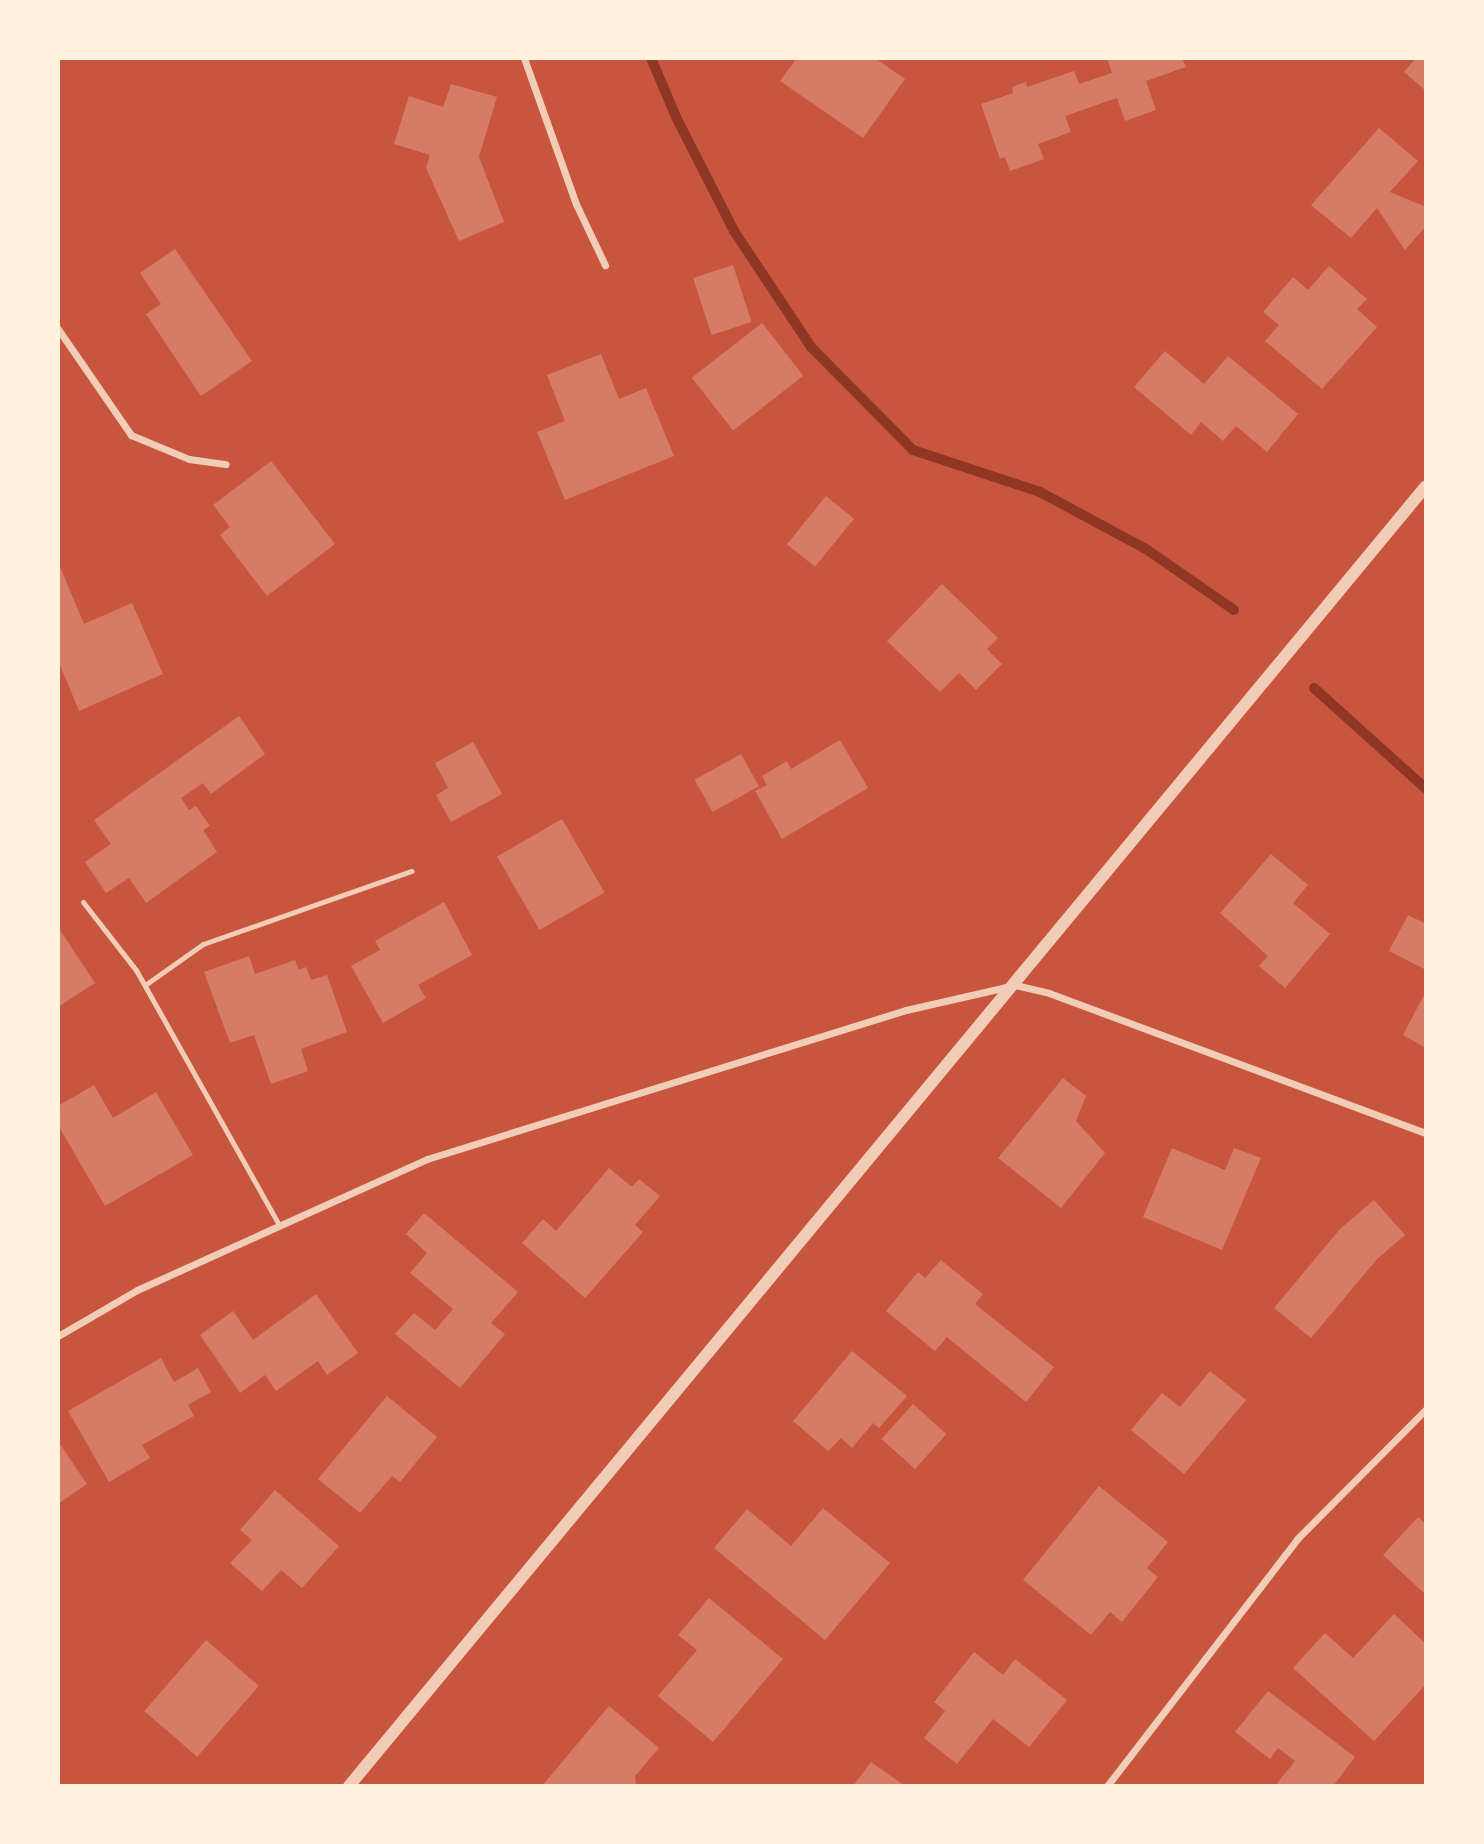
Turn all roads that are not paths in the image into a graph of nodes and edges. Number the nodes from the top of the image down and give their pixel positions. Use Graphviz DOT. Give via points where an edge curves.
graph roads {
  1 [pos="524,58"];
  2 [pos="605,265"];
  3 [pos="58,329"];
  4 [pos="226,464"];
  5 [pos="1426,486"];
  6 [pos="412,872"];
  7 [pos="83,902"];
  8 [pos="145,985"];
  9 [pos="1015,985"];
  10 [pos="1426,1133"];
  11 [pos="278,1223"];
  12 [pos="58,1336"];
  13 [pos="1426,1409"];
  14 [pos="349,1786"];
  15 [pos="1107,1786"];
  1 -- 2 [label="street" via="576,204"];
  3 -- 4 [label="street" via="131,435 189,458"];
  5 -- 9 [label="street"];
  6 -- 8 [label="lane" via="203,944"];
  7 -- 8 [label="lane"];
  8 -- 11 [label="lane"];
  9 -- 10 [label="street" via="1049,993"];
  9 -- 11 [label="street" via="906,1010 427,1159"];
  9 -- 14 [label="street"];
  11 -- 12 [label="street" via="137,1290"];
  13 -- 15 [label="street" via="1297,1539"];
}
